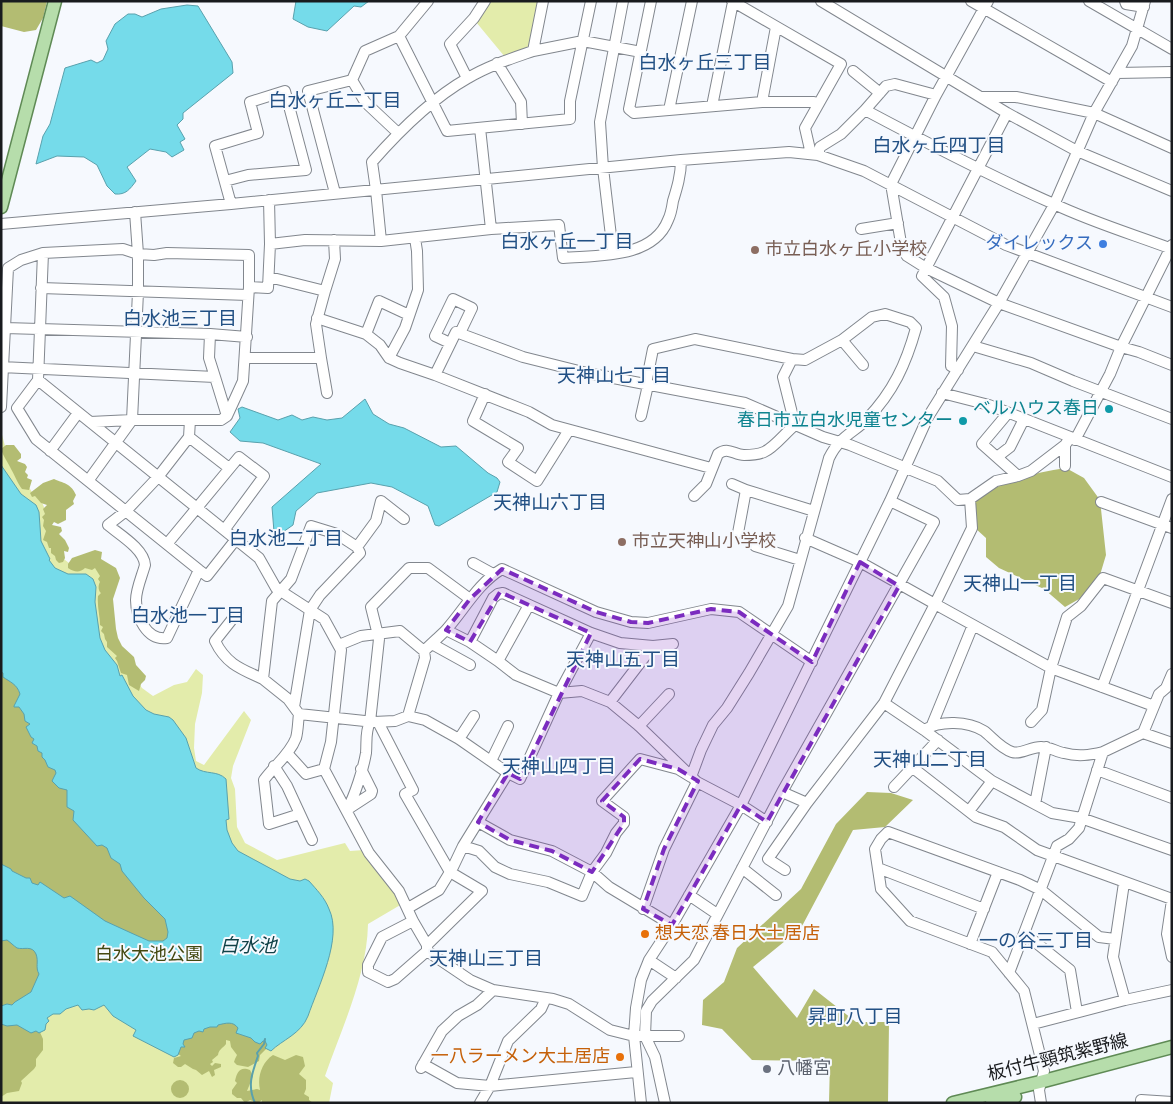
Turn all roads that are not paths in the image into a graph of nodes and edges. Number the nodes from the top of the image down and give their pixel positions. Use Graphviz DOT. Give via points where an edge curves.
graph roads {
  1 [pos="55,1"];
  2 [pos="428,1"];
  3 [pos="485,1"];
  4 [pos="543,1"];
  5 [pos="591,1"];
  6 [pos="623,1"];
  7 [pos="651,1"];
  8 [pos="692,1"];
  9 [pos="821,1"];
  10 [pos="972,1"];
  11 [pos="1089,1"];
  12 [pos="1125,1"];
  13 [pos="732,2"];
  14 [pos="1144,4"];
  15 [pos="986,5"];
  16 [pos="776,27"];
  17 [pos="1138,29"];
  18 [pos="399,36"];
  19 [pos="583,40"];
  20 [pos="613,46"];
  21 [pos="1172,49"];
  22 [pos="533,51"];
  23 [pos="641,52"];
  24 [pos="497,63"];
  25 [pos="853,71"];
  26 [pos="1172,72"];
  27 [pos="947,76"];
  28 [pos="1115,77"];
  29 [pos="467,78"];
  30 [pos="352,80"];
  31 [pos="880,93"];
  32 [pos="936,95"];
  33 [pos="980,97"];
  34 [pos="433,102"];
  35 [pos="762,102"];
  36 [pos="712,106"];
  37 [pos="817,106"];
  38 [pos="669,110"];
  39 [pos="865,110"];
  40 [pos="1007,113"];
  41 [pos="1094,113"];
  42 [pos="522,124"];
  43 [pos="480,128"];
  44 [pos="398,133"];
  45 [pos="915,137"];
  46 [pos="1172,148"];
  47 [pos="1077,152"];
  48 [pos="815,155"];
  49 [pos="681,160"];
  50 [pos="603,168"];
  51 [pos="978,168"];
  52 [pos="485,179"];
  53 [pos="225,181"];
  54 [pos="891,184"];
  55 [pos="376,190"];
  56 [pos="1172,191"];
  57 [pos="335,193"];
  58 [pos="269,200"];
  59 [pos="231,204"];
  60 [pos="1054,205"];
  61 [pos="1,207"];
  62 [pos="135,212"];
  63 [pos="954,216"];
  64 [pos="898,222"];
  65 [pos="1,224"];
  66 [pos="862,229"];
  67 [pos="491,230"];
  68 [pos="415,238"];
  69 [pos="334,240"];
  70 [pos="380,241"];
  71 [pos="270,244"];
  72 [pos="1171,247"];
  73 [pos="43,253"];
  74 [pos="138,254"];
  75 [pos="612,254"];
  76 [pos="1025,254"];
  77 [pos="926,268"];
  78 [pos="269,277"];
  79 [pos="42,288"];
  80 [pos="249,291"];
  81 [pos="325,291"];
  82 [pos="138,292"];
  83 [pos="1145,297"];
  84 [pos="998,303"];
  85 [pos="1172,307"];
  86 [pos="409,315"];
  87 [pos="317,318"];
  88 [pos="5,328"];
  89 [pos="40,328"];
  90 [pos="136,332"];
  91 [pos="460,333"];
  92 [pos="210,334"];
  93 [pos="366,334"];
  94 [pos="246,337"];
  95 [pos="842,340"];
  96 [pos="450,343"];
  97 [pos="972,346"];
  98 [pos="1121,347"];
  99 [pos="245,358"];
  100 [pos="321,358"];
  101 [pos="389,358"];
  102 [pos="792,359"];
  103 [pos="863,365"];
  104 [pos="1172,365"];
  105 [pos="2,367"];
  106 [pos="958,370"];
  107 [pos="134,373"];
  108 [pos="38,375"];
  109 [pos="435,375"];
  110 [pos="215,377"];
  111 [pos="647,384"];
  112 [pos="1100,392"];
  113 [pos="327,393"];
  114 [pos="942,393"];
  115 [pos="484,394"];
  116 [pos="1,407"];
  117 [pos="78,413"];
  118 [pos="1008,413"];
  119 [pos="227,416"];
  120 [pos="641,416"];
  121 [pos="1024,419"];
  122 [pos="1172,419"];
  123 [pos="132,420"];
  124 [pos="190,420"];
  125 [pos="90,422"];
  126 [pos="795,425"];
  127 [pos="569,430"];
  128 [pos="189,437"];
  129 [pos="1070,441"];
  130 [pos="840,442"];
  131 [pos="116,443"];
  132 [pos="50,451"];
  133 [pos="997,457"];
  134 [pos="1065,466"];
  135 [pos="229,468"];
  136 [pos="711,468"];
  137 [pos="906,468"];
  138 [pos="1018,476"];
  139 [pos="1172,476"];
  140 [pos="158,477"];
  141 [pos="88,481"];
  142 [pos="732,484"];
  143 [pos="746,490"];
  144 [pos="694,496"];
  145 [pos="970,499"];
  146 [pos="1172,499"];
  147 [pos="890,501"];
  148 [pos="1100,502"];
  149 [pos="197,507"];
  150 [pos="126,511"];
  151 [pos="814,511"];
  152 [pos="404,518"];
  153 [pos="1162,524"];
  154 [pos="1172,528"];
  155 [pos="225,529"];
  156 [pos="738,533"];
  157 [pos="237,538"];
  158 [pos="806,538"];
  159 [pos="167,544"];
  160 [pos="755,546"];
  161 [pos="357,548"];
  162 [pos="800,560"];
  163 [pos="860,562"];
  164 [pos="473,563"];
  165 [pos="199,570"];
  166 [pos="494,574"];
  167 [pos="899,586"];
  168 [pos="1138,590"];
  169 [pos="281,591"];
  170 [pos="470,599"];
  171 [pos="1172,603"];
  172 [pos="935,604"];
  173 [pos="529,605"];
  174 [pos="310,610"];
  175 [pos="238,612"];
  176 [pos="973,626"];
  177 [pos="446,630"];
  178 [pos="591,633"];
  179 [pos="772,633"];
  180 [pos="378,634"];
  181 [pos="470,642"];
  182 [pos="673,644"];
  183 [pos="339,645"];
  184 [pos="653,646"];
  185 [pos="428,648"];
  186 [pos="498,661"];
  187 [pos="812,662"];
  188 [pos="470,665"];
  189 [pos="1050,668"];
  190 [pos="1172,674"];
  191 [pos="263,679"];
  192 [pos="1102,687"];
  193 [pos="559,693"];
  194 [pos="669,694"];
  195 [pos="610,702"];
  196 [pos="884,703"];
  197 [pos="1154,706"];
  198 [pos="296,711"];
  199 [pos="408,716"];
  200 [pos="474,716"];
  201 [pos="333,717"];
  202 [pos="374,722"];
  203 [pos="1031,722"];
  204 [pos="508,726"];
  205 [pos="639,726"];
  206 [pos="928,727"];
  207 [pos="1143,733"];
  208 [pos="459,739"];
  209 [pos="938,740"];
  210 [pos="1172,743"];
  211 [pos="1046,747"];
  212 [pos="1103,752"];
  213 [pos="287,753"];
  214 [pos="491,761"];
  215 [pos="274,766"];
  216 [pos="913,768"];
  217 [pos="324,769"];
  218 [pos="361,769"];
  219 [pos="1097,770"];
  220 [pos="508,773"];
  221 [pos="694,780"];
  222 [pos="992,781"];
  223 [pos="894,787"];
  224 [pos="782,792"];
  225 [pos="1172,798"];
  226 [pos="807,803"];
  227 [pos="1035,804"];
  228 [pos="742,805"];
  229 [pos="347,810"];
  230 [pos="969,811"];
  231 [pos="300,814"];
  232 [pos="1080,818"];
  233 [pos="478,822"];
  234 [pos="767,822"];
  235 [pos="312,840"];
  236 [pos="463,846"];
  237 [pos="1172,850"];
  238 [pos="1053,857"];
  239 [pos="742,868"];
  240 [pos="878,868"];
  241 [pos="785,870"];
  242 [pos="450,872"];
  243 [pos="592,872"];
  244 [pos="998,872"];
  245 [pos="1124,883"];
  246 [pos="1041,890"];
  247 [pos="689,895"];
  248 [pos="776,895"];
  249 [pos="1172,900"];
  250 [pos="408,908"];
  251 [pos="643,909"];
  252 [pos="984,909"];
  253 [pos="718,914"];
  254 [pos="413,921"];
  255 [pos="672,925"];
  256 [pos="1024,933"];
  257 [pos="1115,938"];
  258 [pos="970,944"];
  259 [pos="427,948"];
  260 [pos="1172,957"];
  261 [pos="649,960"];
  262 [pos="1009,973"];
  263 [pos="676,978"];
  264 [pos="494,990"];
  265 [pos="1172,990"];
  266 [pos="546,998"];
  267 [pos="1125,1000"];
  268 [pos="1077,1012"];
  269 [pos="1032,1024"];
  270 [pos="634,1036"];
  271 [pos="645,1036"];
  272 [pos="679,1036"];
  273 [pos="1172,1047"];
  274 [pos="1172,1054"];
  275 [pos="636,1072"];
  276 [pos="490,1086"];
  277 [pos="1040,1092"];
  278 [pos="1172,1102"];
  279 [pos="480,1103"];
  280 [pos="641,1103"];
  281 [pos="665,1103"];
  282 [pos="953,1103"];
  283 [pos="992,1103"];
  284 [pos="1141,1103"];
  1 -- 61 [label="main road"];
  2 -- 18 [label="street"];
  3 -- 29 [label="street" via="450,44"];
  4 -- 22 [label="street"];
  5 -- 19 [label="street"];
  6 -- 20 [label="street"];
  7 -- 23 [label="street"];
  8 -- 38 [label="street"];
  9 -- 27 [label="street"];
  10 -- 15 [label="street"];
  11 -- 17 [label="street"];
  12 -- 14 [label="street" via="1126,4"];
  13 -- 16 [label="street"];
  13 -- 36 [label="street"];
  14 -- 17 [label="street"];
  15 -- 27 [label="street"];
  15 -- 28 [label="street"];
  16 -- 35 [label="street"];
  16 -- 37 [label="street" via="841,64"];
  17 -- 21 [label="street"];
  17 -- 28 [label="street"];
  18 -- 30 [label="street" via="365,51"];
  18 -- 34 [label="street"];
  19 -- 20 [label="street"];
  19 -- 22 [label="street"];
  19 -- 42 [label="street" via="570,101 570,119"];
  20 -- 23 [label="street"];
  20 -- 50 [label="street" via="600,122"];
  22 -- 24 [label="street"];
  23 -- 38 [label="street" via="629,109 634,113"];
  24 -- 29 [label="street"];
  24 -- 42 [label="street" via="521,102"];
  25 -- 31 [label="street"];
  26 -- 28 [label="street"];
  27 -- 32 [label="street"];
  27 -- 33 [label="street"];
  28 -- 41 [label="street"];
  29 -- 34 [label="street"];
  30 -- 44 [label="street" via="365,102"];
  30 -- 57 [label="street" via="308,91"];
  31 -- 32 [label="street" via="886,86 895,84"];
  31 -- 39 [label="street"];
  32 -- 45 [label="street"];
  33 -- 40 [label="street"];
  33 -- 41 [label="street" via="1016,97"];
  34 -- 43 [label="street" via="447,131"];
  34 -- 44 [label="street"];
  35 -- 36 [label="street"];
  35 -- 37 [label="street" via="814,102"];
  36 -- 38 [label="street"];
  37 -- 48 [label="street" via="805,128"];
  39 -- 45 [label="street"];
  39 -- 48 [label="street" via="841,134 820,146"];
  40 -- 47 [label="street"];
  40 -- 51 [label="street"];
  41 -- 46 [label="street"];
  41 -- 47 [label="street"];
  42 -- 43 [label="street"];
  43 -- 52 [label="street"];
  44 -- 55 [label="street" via="372,162"];
  45 -- 51 [label="street"];
  45 -- 54 [label="street"];
  47 -- 56 [label="street"];
  47 -- 60 [label="street"];
  48 -- 49 [label="street" via="777,152"];
  48 -- 54 [label="street" via="843,163"];
  49 -- 50 [label="street"];
  49 -- 75 [label="street" via="681,172 668,221 660,233 649,244"];
  50 -- 52 [label="street"];
  50 -- 75 [label="street"];
  51 -- 60 [label="street"];
  51 -- 63 [label="street"];
  52 -- 55 [label="street"];
  52 -- 67 [label="street"];
  53 -- 53 [label="street" via="215,146 258,133 250,102 284,91 306,170 248,175"];
  53 -- 59 [label="street"];
  54 -- 63 [label="street"];
  54 -- 64 [label="street"];
  55 -- 57 [label="street"];
  55 -- 70 [label="street"];
  57 -- 58 [label="street"];
  58 -- 59 [label="street"];
  58 -- 71 [label="street"];
  59 -- 62 [label="street"];
  60 -- 72 [label="street" via="1140,239"];
  60 -- 76 [label="street"];
  62 -- 65 [label="street"];
  62 -- 74 [label="street"];
  63 -- 76 [label="street"];
  63 -- 77 [label="street"];
  64 -- 66 [label="street"];
  64 -- 77 [label="street" via="902,249"];
  67 -- 68 [label="street"];
  67 -- 75 [label="street" via="559,225 563,258"];
  68 -- 70 [label="street"];
  68 -- 86 [label="street" via="418,290"];
  69 -- 70 [label="street"];
  69 -- 71 [label="street"];
  69 -- 81 [label="street" via="335,259"];
  71 -- 78 [label="street"];
  72 -- 83 [label="street"];
  73 -- 74 [label="street" via="123,250"];
  73 -- 79 [label="street"];
  73 -- 88 [label="street" via="8,268"];
  74 -- 80 [label="street" via="249,255"];
  74 -- 82 [label="street"];
  76 -- 83 [label="street"];
  76 -- 84 [label="street"];
  77 -- 84 [label="street"];
  77 -- 106 [label="street" via="922,276 944,297 952,326 951,366"];
  78 -- 80 [label="street" via="268,288"];
  78 -- 81 [label="street"];
  79 -- 82 [label="street"];
  79 -- 89 [label="street"];
  80 -- 82 [label="street"];
  80 -- 94 [label="street"];
  81 -- 87 [label="street"];
  82 -- 90 [label="street"];
  83 -- 85 [label="street"];
  83 -- 98 [label="street"];
  84 -- 97 [label="street"];
  84 -- 98 [label="street"];
  86 -- 93 [label="street" via="379,301"];
  86 -- 101 [label="street"];
  87 -- 93 [label="street"];
  87 -- 100 [label="street"];
  88 -- 89 [label="street"];
  88 -- 105 [label="street"];
  89 -- 90 [label="street"];
  89 -- 108 [label="street"];
  90 -- 92 [label="street"];
  90 -- 107 [label="street"];
  91 -- 96 [label="street" via="456,332"];
  91 -- 96 [label="street" via="472,308 453,299 435,336"];
  91 -- 111 [label="street" via="524,357"];
  92 -- 94 [label="street"];
  92 -- 110 [label="street" via="209,358"];
  93 -- 101 [label="street"];
  94 -- 99 [label="street"];
  95 -- 102 [label="street" via="805,360"];
  95 -- 103 [label="street"];
  95 -- 130 [label="street" via="872,316 885,314 910,322 916,328 905,363 881,404"];
  96 -- 109 [label="street"];
  97 -- 106 [label="street"];
  97 -- 112 [label="street" via="1030,363"];
  98 -- 104 [label="street"];
  98 -- 112 [label="street"];
  99 -- 100 [label="street"];
  99 -- 119 [label="street" via="243,381"];
  100 -- 113 [label="street"];
  101 -- 109 [label="street"];
  102 -- 111 [label="street" via="695,339 653,349"];
  102 -- 126 [label="street" via="783,377"];
  105 -- 108 [label="street"];
  105 -- 116 [label="street"];
  106 -- 114 [label="street"];
  107 -- 108 [label="street"];
  107 -- 110 [label="street"];
  107 -- 123 [label="street"];
  108 -- 117 [label="street"];
  108 -- 132 [label="street" via="17,408 36,439"];
  109 -- 115 [label="street"];
  110 -- 119 [label="street"];
  111 -- 120 [label="street"];
  111 -- 126 [label="street" via="746,403"];
  112 -- 122 [label="street"];
  112 -- 129 [label="street"];
  114 -- 118 [label="street"];
  114 -- 137 [label="street"];
  115 -- 127 [label="street"];
  115 -- 127 [label="street" via="473,421 518,448 508,462 537,481"];
  117 -- 125 [label="street"];
  117 -- 132 [label="street"];
  118 -- 121 [label="street"];
  118 -- 133 [label="street" via="982,444"];
  119 -- 124 [label="street" via="221,420"];
  121 -- 129 [label="street"];
  121 -- 133 [label="street" via="1010,447"];
  123 -- 124 [label="street"];
  123 -- 125 [label="street"];
  123 -- 131 [label="street"];
  124 -- 128 [label="street"];
  125 -- 131 [label="street"];
  126 -- 130 [label="street"];
  126 -- 136 [label="street" via="763,452 742,455 722,451"];
  127 -- 136 [label="street"];
  128 -- 135 [label="street"];
  128 -- 140 [label="street"];
  129 -- 134 [label="street"];
  129 -- 138 [label="street"];
  129 -- 139 [label="street"];
  130 -- 137 [label="street"];
  130 -- 151 [label="street" via="829,458"];
  131 -- 140 [label="street"];
  131 -- 141 [label="street"];
  132 -- 141 [label="street"];
  133 -- 138 [label="street"];
  135 -- 149 [label="street"];
  135 -- 155 [label="street" via="239,457 264,476"];
  136 -- 144 [label="street" via="706,484"];
  137 -- 145 [label="street" via="938,481 958,500"];
  137 -- 147 [label="street"];
  138 -- 145 [label="street" via="996,481"];
  140 -- 149 [label="street"];
  140 -- 150 [label="street"];
  141 -- 150 [label="street"];
  142 -- 143 [label="street"];
  143 -- 151 [label="street"];
  143 -- 156 [label="street"];
  145 -- 172 [label="street" via="972,528"];
  146 -- 153 [label="street"];
  147 -- 163 [label="street"];
  147 -- 167 [label="street" via="934,522"];
  148 -- 153 [label="street"];
  149 -- 155 [label="street"];
  149 -- 159 [label="street"];
  150 -- 159 [label="street"];
  150 -- 165 [label="street" via="108,525 145,560 136,599 139,616 147,632 161,639 167,638"];
  151 -- 158 [label="street"];
  152 -- 161 [label="street" via="381,501 376,521"];
  153 -- 154 [label="street"];
  153 -- 168 [label="street"];
  155 -- 157 [label="street"];
  157 -- 165 [label="street" via="207,576"];
  157 -- 169 [label="street" via="259,558"];
  158 -- 162 [label="street"];
  158 -- 163 [label="street"];
  159 -- 165 [label="street"];
  160 -- 162 [label="street"];
  161 -- 169 [label="street" via="337,534 311,526 291,579"];
  161 -- 174 [label="street" via="360,553"];
  162 -- 179 [label="street" via="788,606"];
  163 -- 167 [label="street"];
  163 -- 187 [label="street"];
  164 -- 166 [label="street"];
  166 -- 170 [label="street"];
  166 -- 179 [label="street" via="502,569 596,612 631,622 648,623 711,610 739,612"];
  167 -- 172 [label="street"];
  167 -- 224 [label="street"];
  168 -- 171 [label="street"];
  168 -- 189 [label="street" via="1103,578 1081,606 1067,617"];
  168 -- 192 [label="street"];
  169 -- 174 [label="street"];
  169 -- 191 [label="street" via="272,601"];
  170 -- 177 [label="street"];
  170 -- 180 [label="street" via="428,568 409,568 371,607"];
  172 -- 176 [label="street"];
  172 -- 196 [label="street"];
  173 -- 178 [label="street"];
  173 -- 181 [label="street" via="503,593 498,594"];
  173 -- 186 [label="street"];
  174 -- 183 [label="street" via="324,618"];
  174 -- 198 [label="street"];
  175 -- 191 [label="street" via="215,641 221,654 232,664"];
  176 -- 189 [label="street"];
  176 -- 206 [label="street"];
  177 -- 181 [label="street"];
  177 -- 185 [label="street"];
  178 -- 184 [label="street" via="620,643"];
  178 -- 193 [label="street"];
  179 -- 187 [label="street"];
  179 -- 221 [label="street" via="727,708 713,725 701,750"];
  180 -- 183 [label="street" via="361,636"];
  180 -- 185 [label="street" via="400,631"];
  180 -- 202 [label="street"];
  181 -- 186 [label="street"];
  182 -- 184 [label="street"];
  183 -- 201 [label="street" via="342,650"];
  184 -- 195 [label="street"];
  185 -- 188 [label="street"];
  185 -- 199 [label="street"];
  186 -- 193 [label="street" via="516,675"];
  187 -- 228 [label="street"];
  189 -- 192 [label="street"];
  189 -- 203 [label="street" via="1042,710"];
  190 -- 197 [label="street"];
  191 -- 198 [label="street"];
  192 -- 197 [label="street"];
  193 -- 195 [label="street" via="582,692"];
  193 -- 220 [label="street" via="520,779"];
  194 -- 205 [label="street"];
  195 -- 205 [label="street"];
  196 -- 206 [label="street"];
  196 -- 226 [label="street"];
  197 -- 207 [label="street"];
  198 -- 201 [label="street"];
  198 -- 213 [label="street" via="296,738"];
  199 -- 202 [label="street" via="395,721"];
  199 -- 208 [label="street" via="425,720"];
  200 -- 208 [label="street"];
  201 -- 202 [label="street"];
  201 -- 217 [label="street" via="332,742"];
  202 -- 218 [label="street" via="367,728 366,753"];
  202 -- 242 [label="street" via="412,790 405,794"];
  204 -- 214 [label="street"];
  205 -- 221 [label="street"];
  206 -- 209 [label="street"];
  206 -- 211 [label="street" via="960,723 972,725 1010,752"];
  207 -- 210 [label="street"];
  207 -- 212 [label="street"];
  208 -- 214 [label="street"];
  209 -- 216 [label="street"];
  209 -- 222 [label="street"];
  211 -- 212 [label="street" via="1085,756"];
  211 -- 227 [label="street"];
  212 -- 219 [label="street"];
  213 -- 215 [label="street"];
  213 -- 217 [label="street" via="306,774"];
  214 -- 220 [label="street"];
  215 -- 231 [label="street"];
  215 -- 231 [label="street" via="264,780 269,824"];
  216 -- 223 [label="street"];
  216 -- 230 [label="street"];
  217 -- 229 [label="street"];
  218 -- 229 [label="street"];
  218 -- 229 [label="street" via="371,794"];
  219 -- 225 [label="street"];
  219 -- 232 [label="street"];
  220 -- 233 [label="street"];
  221 -- 228 [label="street"];
  221 -- 243 [label="street" via="678,769 640,759 602,800 624,818 624,823"];
  221 -- 251 [label="street"];
  222 -- 227 [label="street"];
  222 -- 230 [label="street"];
  224 -- 226 [label="street"];
  224 -- 234 [label="street"];
  226 -- 241 [label="street" via="768,859"];
  227 -- 232 [label="street" via="1052,813"];
  228 -- 234 [label="street"];
  228 -- 247 [label="street"];
  229 -- 250 [label="street" via="369,853"];
  230 -- 238 [label="street" via="976,818 1004,827"];
  231 -- 235 [label="street"];
  232 -- 237 [label="street"];
  232 -- 238 [label="street" via="1079,828 1057,846"];
  233 -- 236 [label="street"];
  233 -- 243 [label="street" via="510,840 552,851"];
  234 -- 239 [label="street"];
  236 -- 242 [label="street"];
  236 -- 243 [label="street" via="479,851 495,866 510,874 548,882 582,896"];
  238 -- 245 [label="street"];
  238 -- 246 [label="street"];
  239 -- 248 [label="street"];
  239 -- 253 [label="street"];
  240 -- 244 [label="street" via="875,849 888,832"];
  240 -- 252 [label="street"];
  240 -- 258 [label="street" via="881,889 910,921"];
  242 -- 250 [label="street" via="439,890"];
  242 -- 259 [label="street" via="482,891"];
  243 -- 251 [label="street"];
  244 -- 246 [label="street"];
  244 -- 252 [label="street"];
  245 -- 249 [label="street"];
  245 -- 257 [label="street"];
  246 -- 256 [label="street"];
  246 -- 257 [label="street" via="1099,937"];
  247 -- 253 [label="street"];
  247 -- 255 [label="street"];
  249 -- 260 [label="street" via="1167,934"];
  250 -- 254 [label="street"];
  251 -- 255 [label="street"];
  252 -- 258 [label="street"];
  253 -- 263 [label="street" via="694,960"];
  254 -- 259 [label="street"];
  254 -- 259 [label="street" via="382,937 368,964 368,972 388,982 395,980"];
  255 -- 261 [label="street"];
  256 -- 262 [label="street"];
  256 -- 268 [label="street" via="1070,970"];
  257 -- 267 [label="street" via="1113,957"];
  258 -- 262 [label="street" via="992,952"];
  259 -- 264 [label="street" via="470,980"];
  261 -- 263 [label="street"];
  261 -- 270 [label="street" via="641,980"];
  262 -- 269 [label="street" via="1024,991"];
  263 -- 271 [label="street" via="646,1011"];
  264 -- 266 [label="street"];
  264 -- 276 [label="street" via="442,1031 421,1067 457,1084"];
  265 -- 267 [label="street"];
  266 -- 270 [label="street" via="569,1004 610,1030"];
  266 -- 276 [label="street" via="541,1009 508,1041"];
  267 -- 268 [label="street"];
  268 -- 269 [label="street"];
  269 -- 277 [label="street" via="1044,1071"];
  270 -- 271 [label="street"];
  270 -- 275 [label="street"];
  271 -- 272 [label="street"];
  271 -- 281 [label="street" via="655,1057"];
  273 -- 277 [label="main road, 板付牛頸筑紫野線"];
  274 -- 277 [label="main road, 板付牛頸筑紫野線"];
  275 -- 276 [label="street"];
  275 -- 280 [label="street"];
  276 -- 279 [label="street"];
  277 -- 282 [label="main road, 板付牛頸筑紫野線"];
  277 -- 283 [label="main road, 板付牛頸筑紫野線"];
  278 -- 284 [label="street" via="1141,1100"];
}
